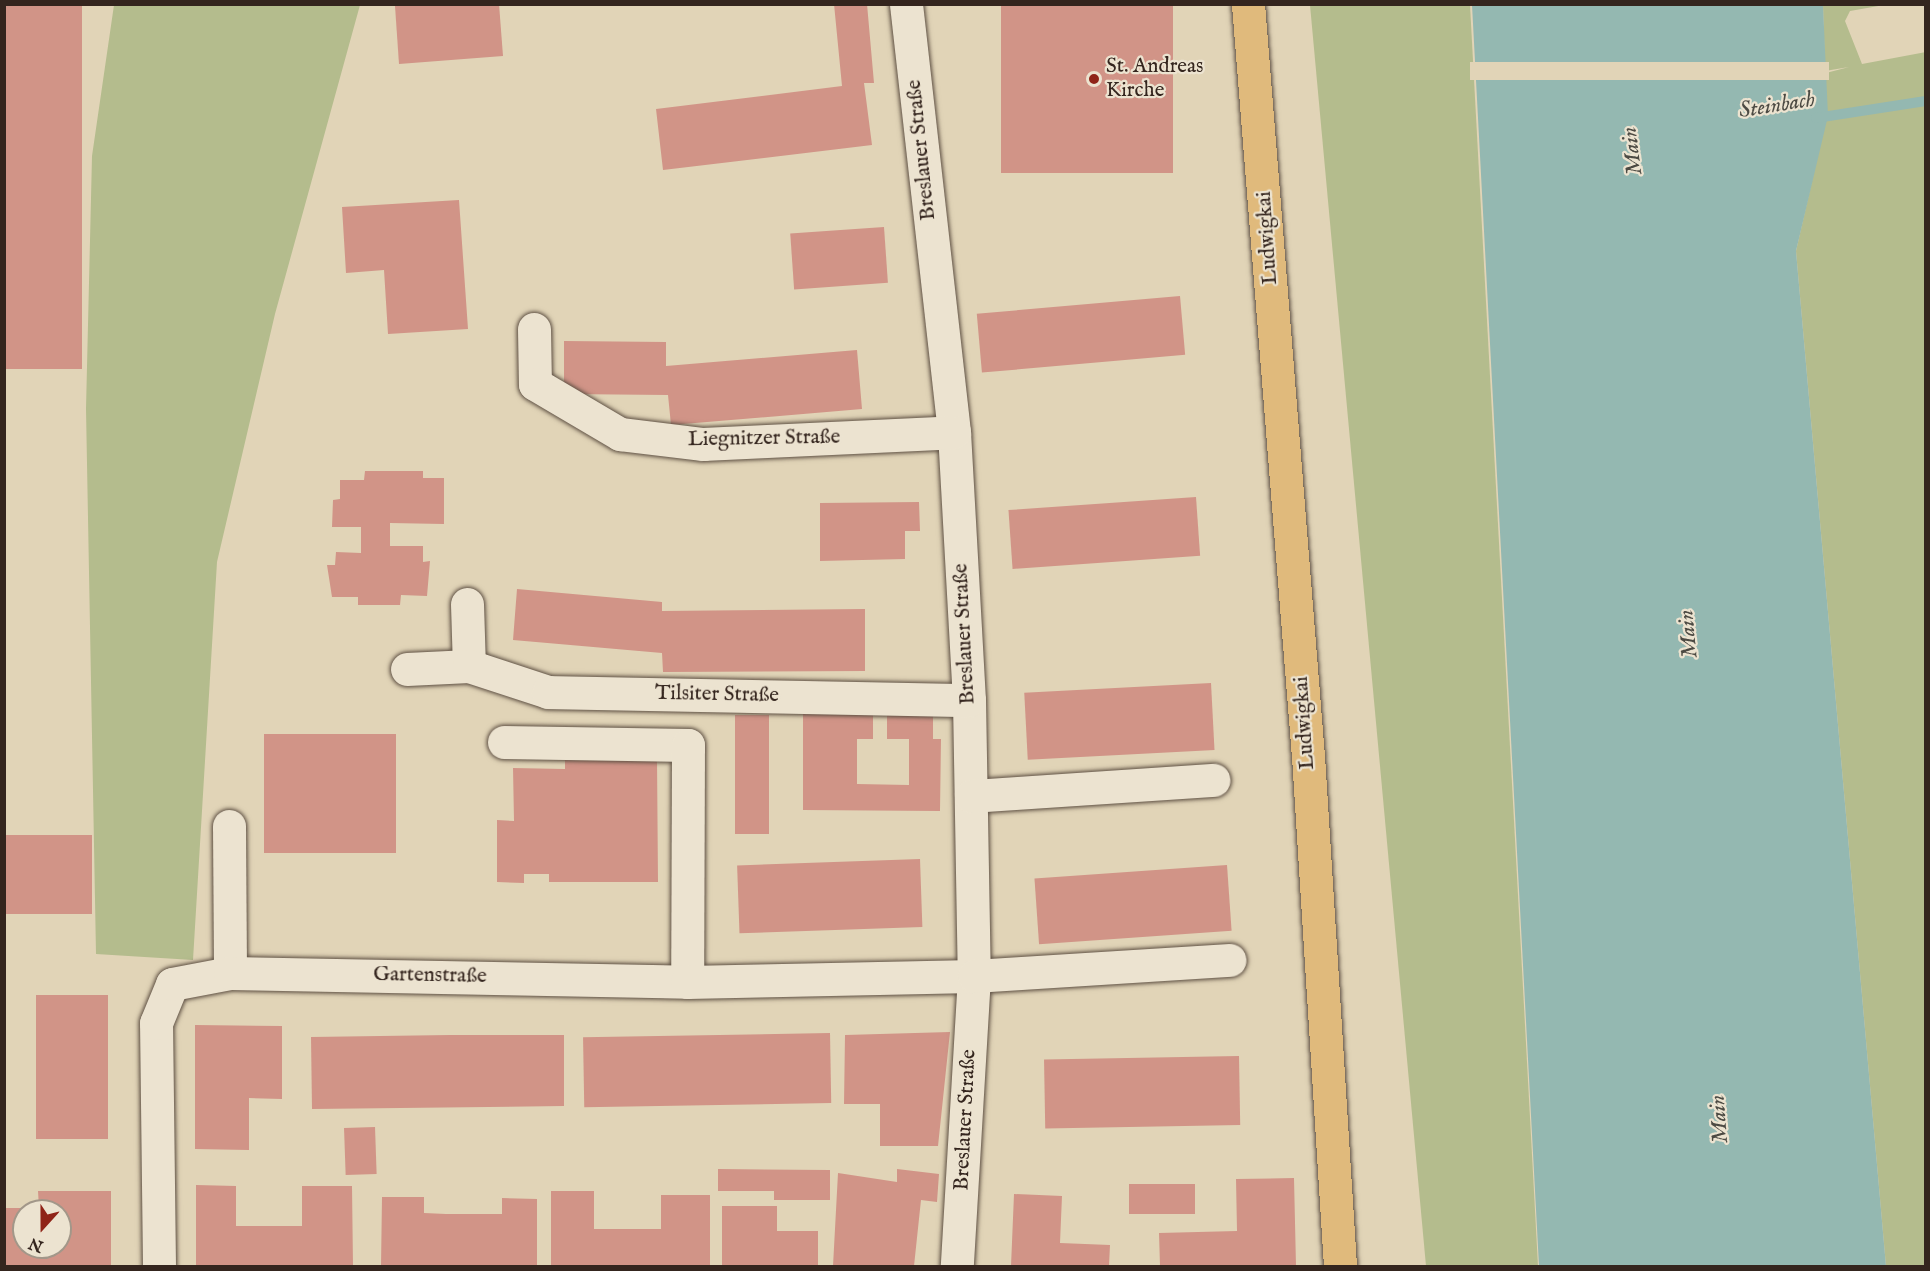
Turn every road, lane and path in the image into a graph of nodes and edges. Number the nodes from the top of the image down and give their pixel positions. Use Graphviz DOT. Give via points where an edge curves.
graph roads {
  1 [pos="906,4"];
  2 [pos="1248,4"];
  3 [pos="534,329"];
  4 [pos="954,432"];
  5 [pos="467,604"];
  6 [pos="469,666"];
  7 [pos="407,669"];
  8 [pos="969,700"];
  9 [pos="504,742"];
  10 [pos="1213,780"];
  11 [pos="971,796"];
  12 [pos="229,826"];
  13 [pos="1230,960"];
  14 [pos="230,973"];
  15 [pos="974,976"];
  16 [pos="687,982"];
  17 [pos="159,1266"];
  18 [pos="957,1266"];
  19 [pos="1340,1266"];
  1 -- 4 [label="street, Breslauer Straße"];
  2 -- 19 [label="main road, Ludwigkai" via="1308,756"];
  3 -- 4 [label="street, Liegnitzer Straße" via="536,384 620,434 703,444"];
  4 -- 8 [label="street, Breslauer Straße"];
  5 -- 6 [label="street"];
  6 -- 7 [label="street, Tilsiter Straße"];
  6 -- 8 [label="street, Tilsiter Straße" via="548,692"];
  8 -- 11 [label="street, Breslauer Straße"];
  9 -- 16 [label="street" via="688,745"];
  10 -- 11 [label="street"];
  11 -- 15 [label="street, Breslauer Straße"];
  12 -- 14 [label="street"];
  13 -- 15 [label="street, Gartenstraße"];
  14 -- 16 [label="street, Gartenstraße"];
  14 -- 17 [label="street, Gartenstraße" via="172,984 156,1023"];
  15 -- 16 [label="street, Gartenstraße"];
  15 -- 18 [label="street, Breslauer Straße"];
}
